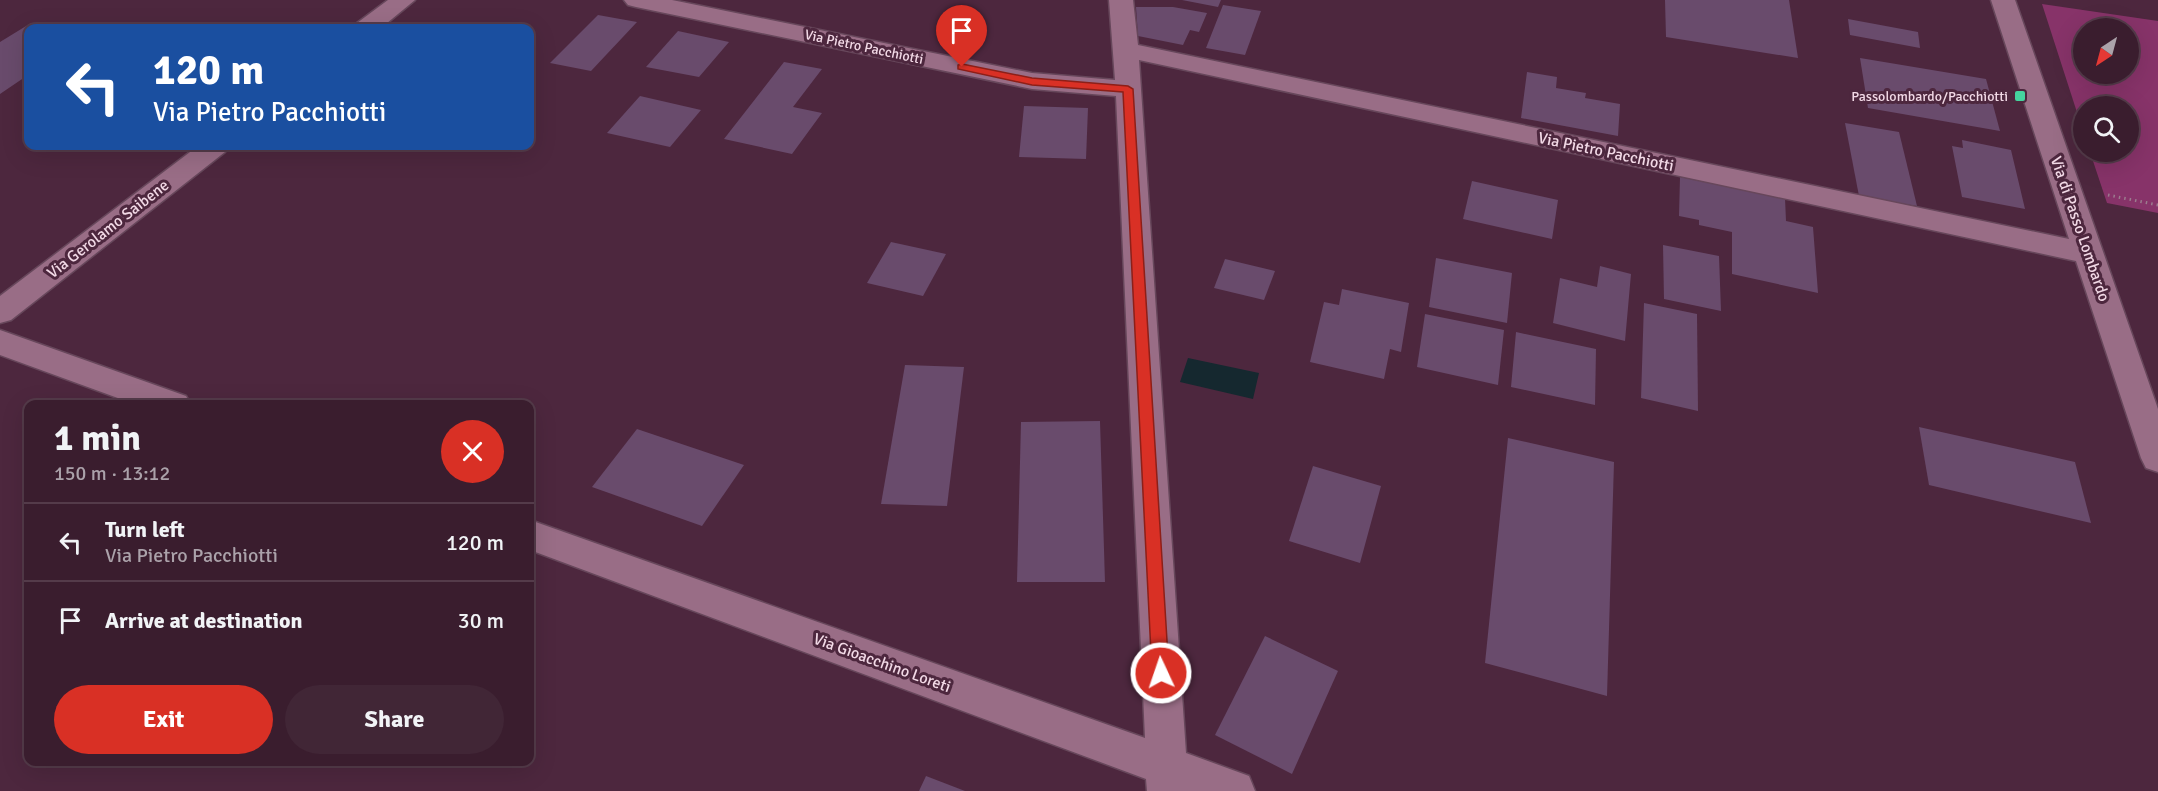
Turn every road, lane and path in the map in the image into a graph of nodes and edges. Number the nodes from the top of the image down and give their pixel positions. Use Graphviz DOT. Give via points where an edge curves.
graph roads {
  1 [pos="403,0"];
  2 [pos="636,0"];
  3 [pos="1121,0"];
  4 [pos="2003,0"];
  5 [pos="371,24"];
  6 [pos="1126,50"];
  7 [pos="1128,89"];
  8 [pos="210,150"];
  9 [pos="2066,187"];
  10 [pos="2158,205"];
  11 [pos="2087,253"];
  12 [pos="0,312"];
  13 [pos="0,342"];
  14 [pos="160,400"];
  15 [pos="2158,458"];
  16 [pos="534,537"];
  17 [pos="1167,779"];
  18 [pos="1234,791"];
  1 -- 5 [label="street"];
  2 -- 7 [label="street, Via Pietro Pacchiotti" via="1032,81"];
  3 -- 6 [label="street"];
  4 -- 9 [label="street, Via di Passo Lombardo"];
  6 -- 7 [label="street"];
  6 -- 11 [label="street, Via Pietro Pacchiotti"];
  7 -- 17 [label="street"];
  8 -- 12 [label="street, Via Gerolamo Saibene"];
  9 -- 10 [label="path"];
  9 -- 11 [label="street, Via di Passo Lombardo"];
  11 -- 15 [label="street, Via di Passo Lombardo"];
  13 -- 14 [label="street"];
  16 -- 17 [label="street, Via Gioacchino Loreti"];
  17 -- 18 [label="street, Via Gioacchino Loreti"];
}
